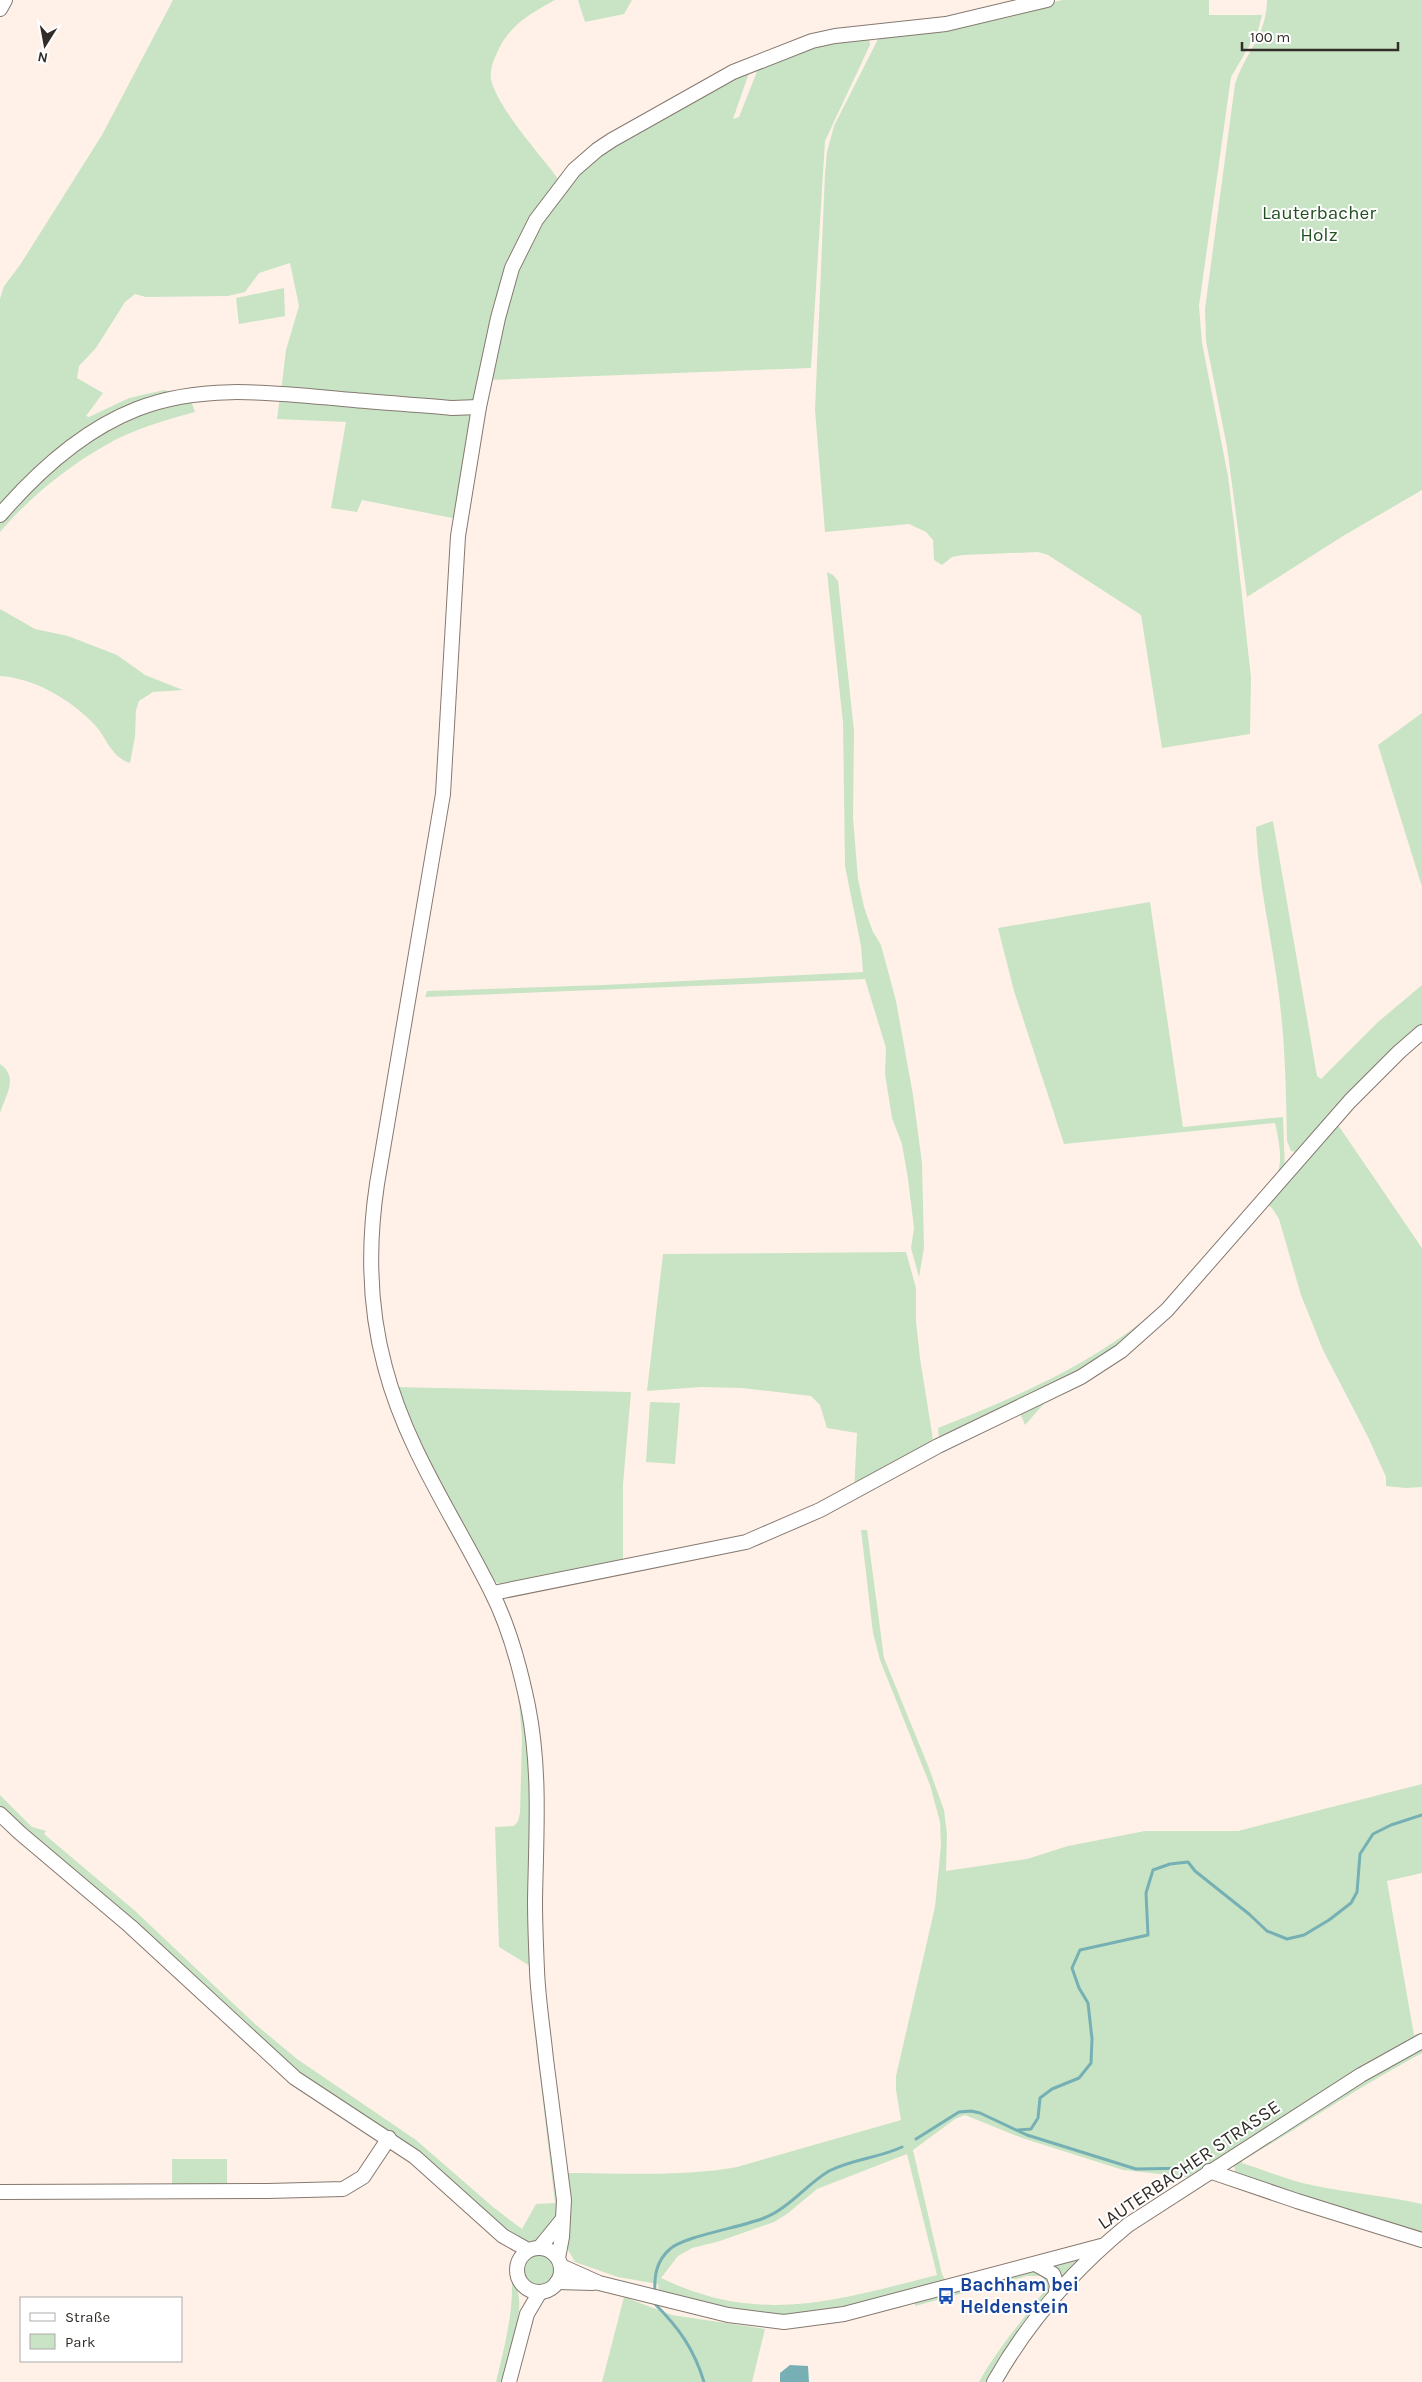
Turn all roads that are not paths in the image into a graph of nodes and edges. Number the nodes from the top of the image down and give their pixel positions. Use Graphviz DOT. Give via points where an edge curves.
graph roads {
  1 [pos="5,0"];
  2 [pos="1047,0"];
  3 [pos="0,9"];
  4 [pos="479,407"];
  5 [pos="0,515"];
  6 [pos="1422,1032"];
  7 [pos="493,1593"];
  8 [pos="0,1814"];
  9 [pos="1422,2041"];
  10 [pos="389,2138"];
  11 [pos="1209,2171"];
  12 [pos="0,2192"];
  13 [pos="562,2220"];
  14 [pos="503,2236"];
  15 [pos="1422,2240"];
  16 [pos="1101,2246"];
  17 [pos="534,2249"];
  18 [pos="559,2262"];
  19 [pos="517,2263"];
  20 [pos="1037,2265"];
  21 [pos="557,2282"];
  22 [pos="599,2283"];
  23 [pos="525,2287"];
  24 [pos="1056,2291"];
  25 [pos="540,2292"];
  26 [pos="527,2314"];
  27 [pos="509,2382"];
  28 [pos="994,2382"];
  1 -- 3 [label="street"];
  2 -- 4 [label="street" via="946,24 812,41 733,72 597,150 555,193 520,251 503,295"];
  4 -- 5 [label="street" via="452,408 263,392 166,400 116,419 66,451 30,482"];
  4 -- 7 [label="street" via="458,536 443,794 371,1235 376,1324 385,1368 425,1469"];
  6 -- 7 [label="street" via="1350,1100 1167,1310 1121,1351 1081,1377 938,1446 820,1510 746,1542"];
  7 -- 13 [label="street" via="518,1665 534,1743 537,1974 564,2200"];
  8 -- 10 [label="street" via="130,1926 295,2078"];
  9 -- 11 [label="street, LAUTERBACHER STRASSE" via="1360,2075"];
  10 -- 12 [label="street" via="363,2177 343,2189"];
  10 -- 14 [label="street" via="415,2157"];
  11 -- 15 [label="street"];
  11 -- 16 [label="street, LAUTERBACHER STRASSE"];
  13 -- 17 [label="street"];
  13 -- 18 [label="street"];
  14 -- 17 [label="street"];
  14 -- 19 [label="street"];
  16 -- 20 [label="street"];
  16 -- 24 [label="street, LAUTERBACHER STRASSE"];
  17 -- 18 [label="street" via="552,2251"];
  17 -- 19 [label="street" via="521,2256"];
  18 -- 21 [label="street"];
  18 -- 22 [label="street"];
  19 -- 23 [label="street" via="517,2275"];
  20 -- 22 [label="street" via="844,2314 792,2322 748,2319"];
  20 -- 24 [label="street" via="1053,2274"];
  21 -- 22 [label="street"];
  21 -- 25 [label="street" via="552,2288"];
  23 -- 25 [label="street"];
  23 -- 26 [label="street"];
  24 -- 28 [label="street, LAUTERBACHER STRASSE" via="1028,2327"];
  25 -- 26 [label="street"];
  26 -- 27 [label="street"];
}
